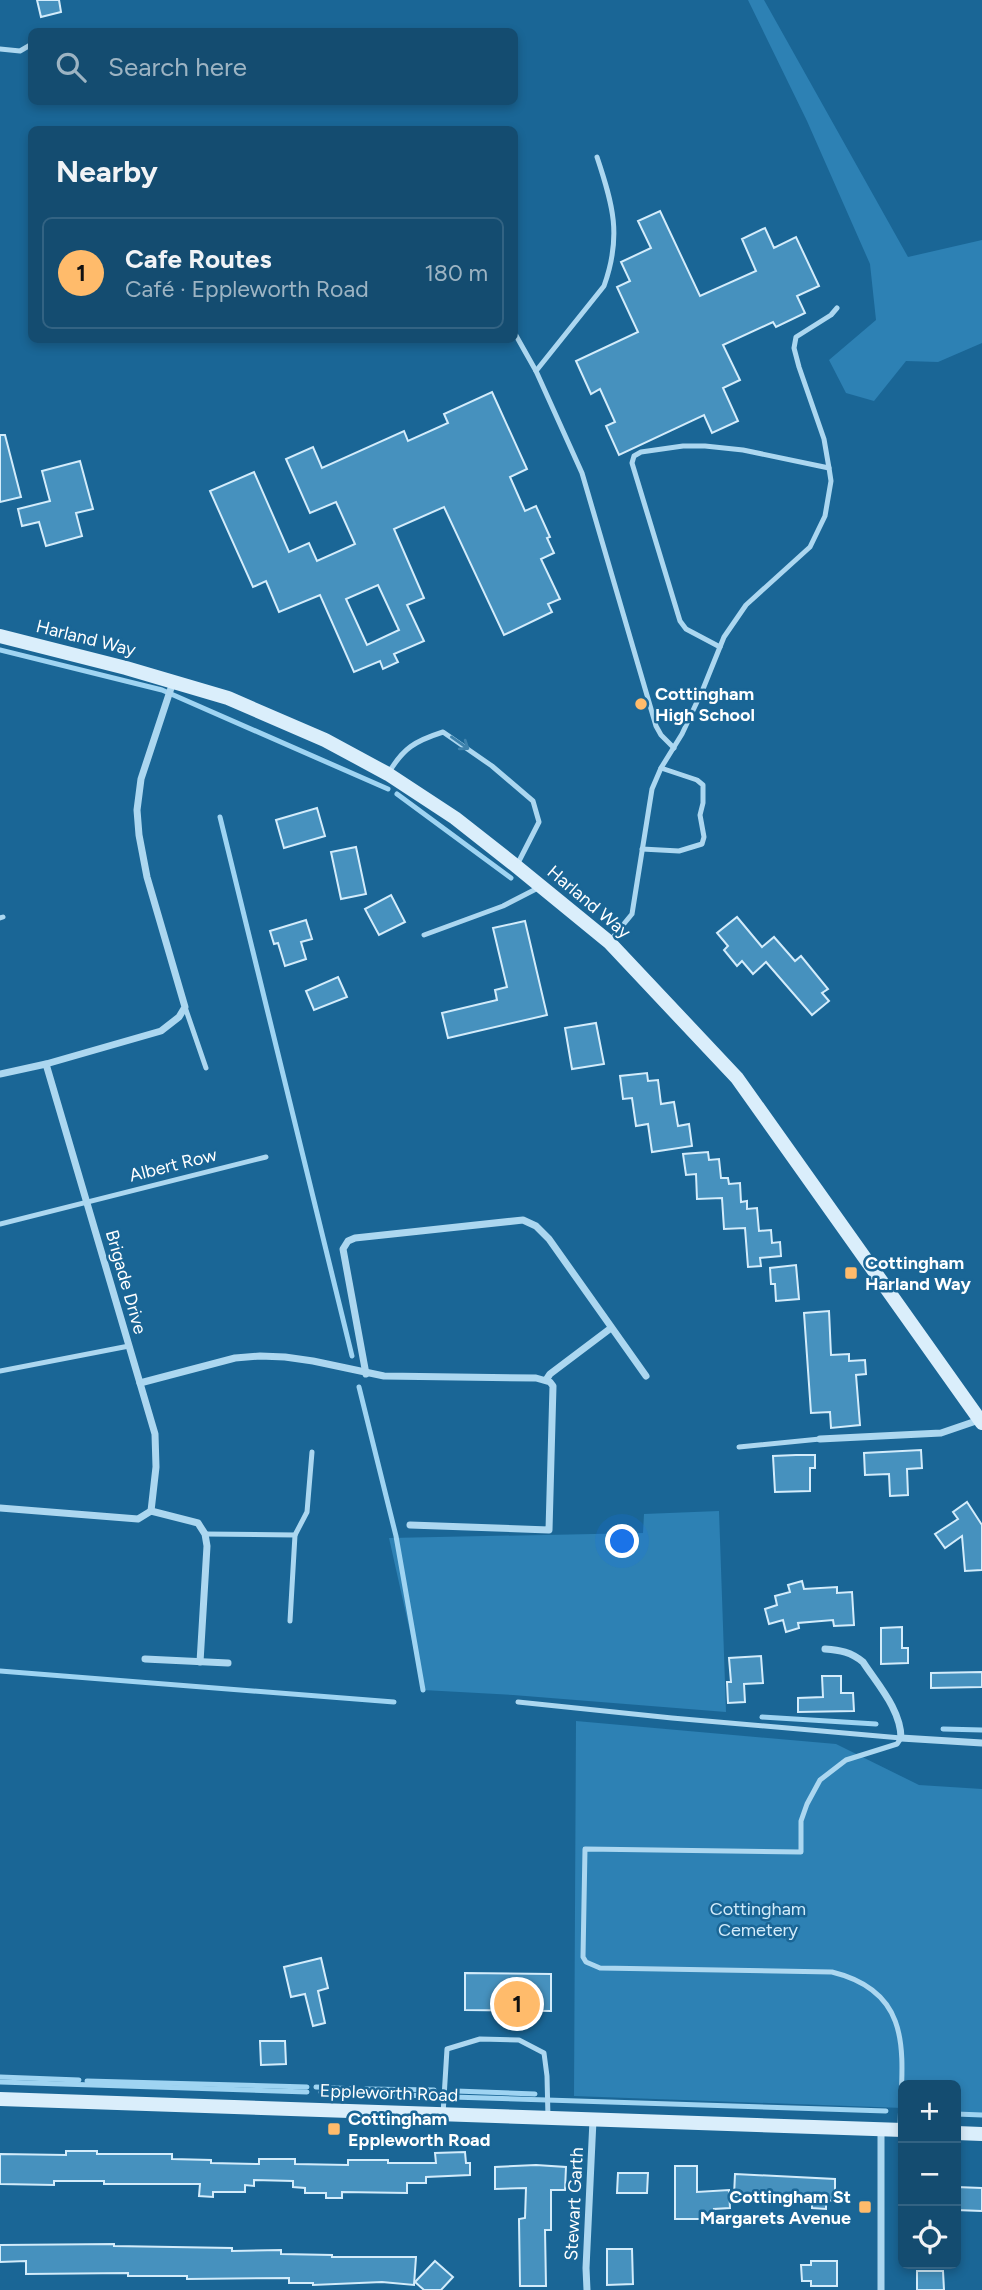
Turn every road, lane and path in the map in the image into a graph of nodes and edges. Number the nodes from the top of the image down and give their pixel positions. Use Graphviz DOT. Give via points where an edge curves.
graph roads {
  1 [pos="28,46"];
  2 [pos="0,49"];
  3 [pos="597,156"];
  4 [pos="837,308"];
  5 [pos="518,339"];
  6 [pos="536,371"];
  7 [pos="829,468"];
  8 [pos="0,636"];
  9 [pos="720,647"];
  10 [pos="173,681"];
  11 [pos="674,748"];
  12 [pos="661,768"];
  13 [pos="388,774"];
  14 [pos="642,849"];
  15 [pos="516,866"];
  16 [pos="541,886"];
  17 [pos="424,935"];
  18 [pos="609,942"];
  19 [pos="185,1007"];
  20 [pos="46,1064"];
  21 [pos="206,1068"];
  22 [pos="0,1074"];
  23 [pos="266,1157"];
  24 [pos="86,1201"];
  25 [pos="0,1224"];
  26 [pos="611,1328"];
  27 [pos="129,1346"];
  28 [pos="0,1371"];
  29 [pos="366,1374"];
  30 [pos="646,1376"];
  31 [pos="546,1380"];
  32 [pos="140,1382"];
  33 [pos="981,1421"];
  34 [pos="820,1439"];
  35 [pos="739,1447"];
  36 [pos="312,1452"];
  37 [pos="0,1508"];
  38 [pos="151,1511"];
  39 [pos="410,1525"];
  40 [pos="205,1534"];
  41 [pos="295,1535"];
  42 [pos="290,1621"];
  43 [pos="825,1649"];
  44 [pos="145,1659"];
  45 [pos="200,1662"];
  46 [pos="228,1663"];
  47 [pos="518,1702"];
  48 [pos="901,1738"];
  49 [pos="982,1743"];
  50 [pos="902,2080"];
  51 [pos="0,2099"];
  52 [pos="443,2114"];
  53 [pos="548,2118"];
  54 [pos="594,2119"];
  55 [pos="881,2129"];
  56 [pos="898,2130"];
  57 [pos="961,2133"];
  58 [pos="982,2134"];
  59 [pos="587,2290"];
  60 [pos="881,2290"];
  1 -- 2 [label="lane" via="20,51"];
  3 -- 6 [label="lane" via="614,213 610,271 604,286"];
  4 -- 7 [label="lane" via="794,343"];
  5 -- 6 [label="lane"];
  6 -- 11 [label="lane" via="582,473 656,726"];
  7 -- 9 [label="lane" via="825,516 810,547 746,605"];
  7 -- 9 [label="lane" via="705,446 634,456 632,463 680,621"];
  8 -- 10 [label="main road, Harland Way"];
  9 -- 11 [label="lane"];
  10 -- 13 [label="main road, Harland Way" via="228,698 325,740"];
  10 -- 19 [label="street" via="141,779 138,810 147,877"];
  11 -- 12 [label="lane"];
  12 -- 14 [label="lane" via="652,789"];
  12 -- 14 [label="lane" via="703,785 699,822 704,837 702,844 679,851"];
  13 -- 15 [label="main road, Harland Way"];
  13 -- 15 [label="lane, one-way" via="400,754 421,739 443,732 492,766 533,801 539,822"];
  14 -- 18 [label="lane" via="632,914"];
  15 -- 16 [label="main road, Harland Way"];
  16 -- 17 [label="lane" via="503,906"];
  16 -- 18 [label="main road, Harland Way"];
  18 -- 33 [label="main road, Harland Way" via="737,1078"];
  19 -- 20 [label="street" via="161,1031"];
  19 -- 21 [label="lane"];
  20 -- 22 [label="street"];
  20 -- 24 [label="street, Brigade Drive"];
  23 -- 24 [label="lane, Albert Row"];
  24 -- 25 [label="lane, Albert Row"];
  24 -- 27 [label="street, Brigade Drive"];
  26 -- 29 [label="street" via="549,1239 523,1220 355,1237 343,1249"];
  26 -- 30 [label="street"];
  26 -- 31 [label="street"];
  27 -- 28 [label="lane"];
  27 -- 32 [label="street, Brigade Drive"];
  29 -- 31 [label="street"];
  29 -- 32 [label="street" via="313,1361 260,1356"];
  31 -- 39 [label="street" via="553,1386 549,1530"];
  32 -- 38 [label="street, Brigade Drive" via="155,1434"];
  33 -- 34 [label="street" via="941,1433"];
  34 -- 35 [label="lane"];
  36 -- 41 [label="lane" via="307,1512"];
  37 -- 38 [label="street" via="138,1519"];
  38 -- 40 [label="street" via="198,1523"];
  40 -- 41 [label="lane"];
  40 -- 45 [label="street"];
  41 -- 42 [label="lane"];
  43 -- 48 [label="street" via="841,1650 863,1662 897,1715"];
  44 -- 45 [label="street"];
  45 -- 46 [label="street"];
  47 -- 48 [label="lane"];
  48 -- 49 [label="street"];
  48 -- 50 [label="lane" via="897,1744 846,1760 820,1780 801,1821 801,1852 585,1849 583,1957 600,1968 848,1976 881,1997 892,2010 902,2047"];
  51 -- 52 [label="main road, Eppleworth Road"];
  52 -- 53 [label="main road, Eppleworth Road"];
  52 -- 53 [label="lane" via="447,2049 480,2039 506,2039 519,2040 544,2053"];
  53 -- 54 [label="main road, Eppleworth Road"];
  54 -- 55 [label="main road, Eppleworth Road"];
  54 -- 59 [label="street, Stewart Garth"];
  55 -- 56 [label="main road, Eppleworth Road"];
  55 -- 60 [label="street"];
  57 -- 58 [label="main road"];
}
